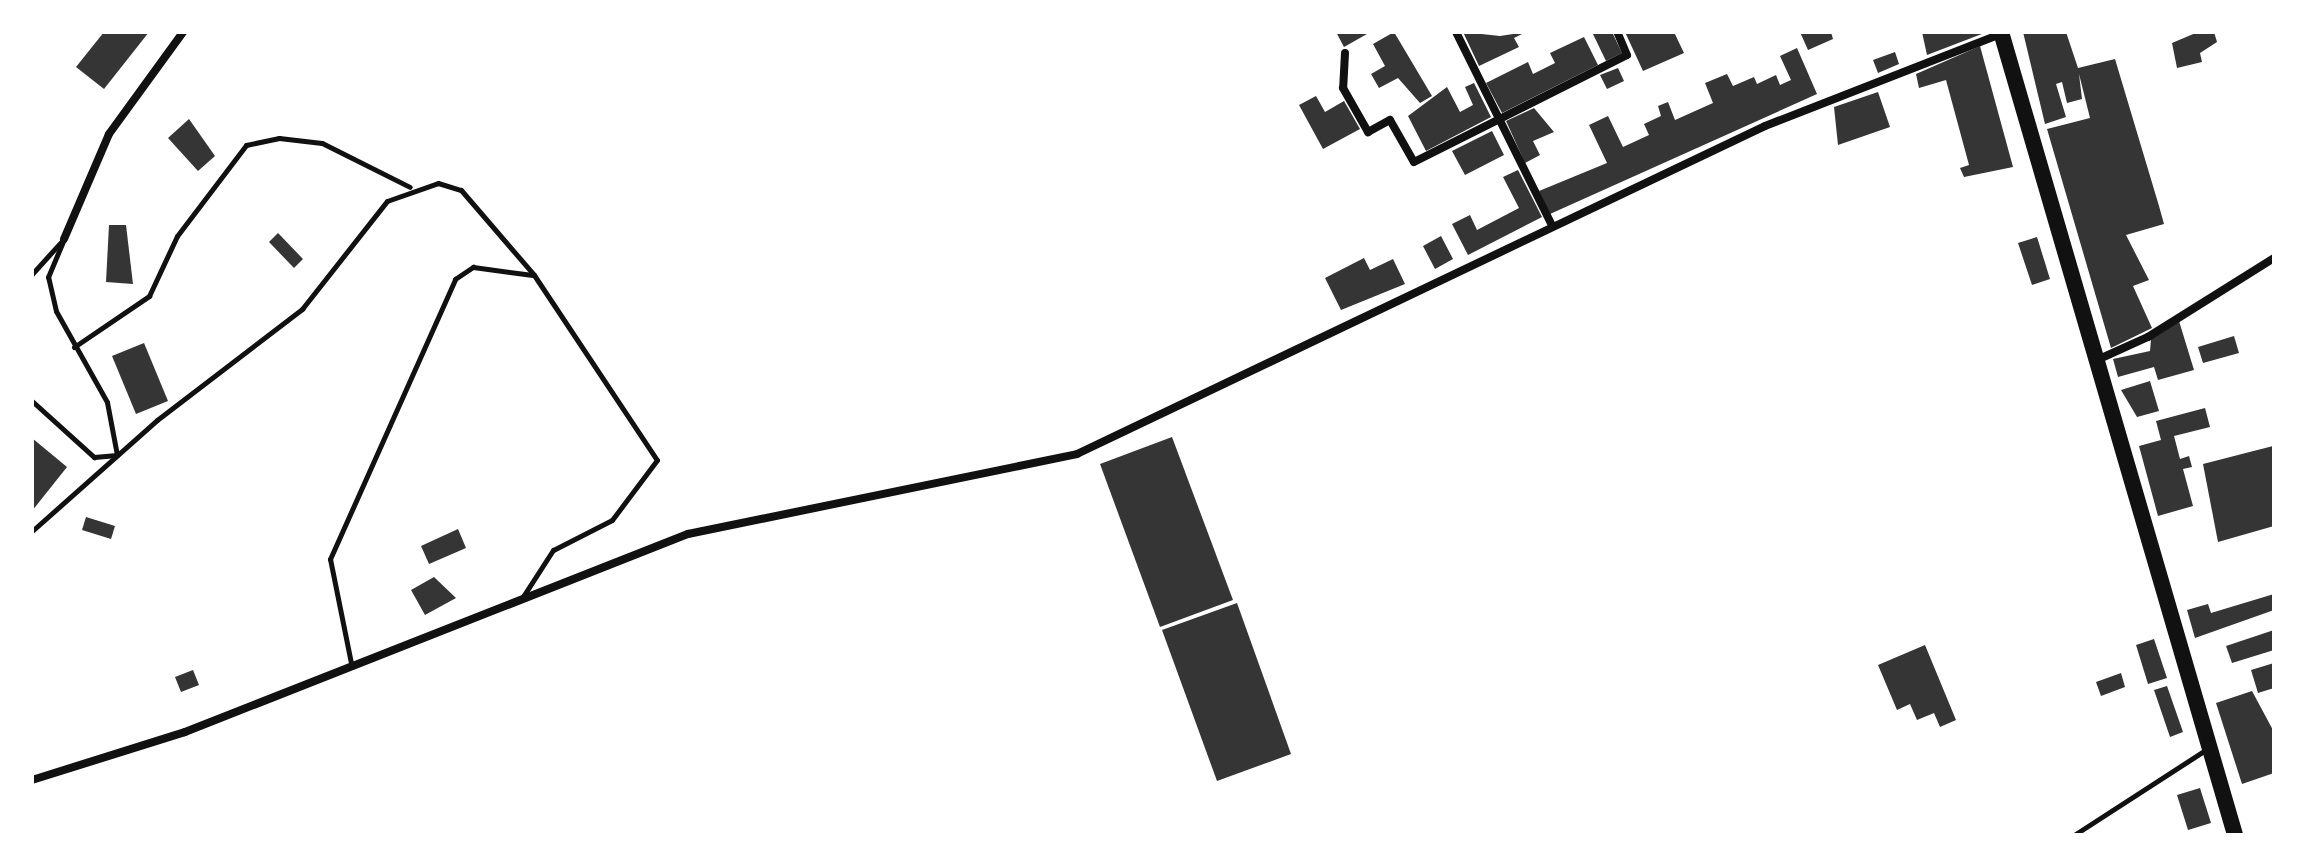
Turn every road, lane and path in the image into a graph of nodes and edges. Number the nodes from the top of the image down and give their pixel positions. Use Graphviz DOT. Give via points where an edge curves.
graph roads {
  1 [pos="183,32"];
  2 [pos="1456,32"];
  3 [pos="1617,32"];
  4 [pos="2001,33"];
  5 [pos="1345,53"];
  6 [pos="1498,118"];
  7 [pos="410,187"];
  8 [pos="1552,225"];
  9 [pos="64,239"];
  10 [pos="2274,258"];
  11 [pos="32,274"];
  12 [pos="534,275"];
  13 [pos="74,347"];
  14 [pos="2092,361"];
  15 [pos="32,401"];
  16 [pos="117,455"];
  17 [pos="32,531"];
  18 [pos="524,595"];
  19 [pos="351,663"];
  20 [pos="2208,749"];
  21 [pos="32,780"];
  22 [pos="2074,835"];
  23 [pos="2235,835"];
  1 -- 9 [label="street" via="109,134"];
  2 -- 6 [label="street"];
  3 -- 6 [label="street" via="1627,55"];
  4 -- 8 [label="street" via="1765,126"];
  4 -- 14 [label="main road"];
  5 -- 6 [label="street" via="1343,88 1368,132 1390,120 1414,162"];
  6 -- 8 [label="street"];
  7 -- 12 [label="lane" via="438,183 461,190"];
  7 -- 13 [label="lane" via="322,143 279,138 246,145 177,236 149,296"];
  7 -- 16 [label="lane" via="387,201 302,309"];
  8 -- 18 [label="street" via="1232,386 1077,454 688,534"];
  9 -- 11 [label="lane"];
  9 -- 13 [label="lane" via="48,277"];
  10 -- 14 [label="street" via="2148,337"];
  12 -- 18 [label="lane" via="657,460 612,520 553,550"];
  12 -- 19 [label="lane" via="473,267 455,279 330,559"];
  13 -- 16 [label="lane" via="107,402"];
  14 -- 20 [label="main road"];
  15 -- 16 [label="lane" via="94,457"];
  16 -- 17 [label="lane"];
  18 -- 19 [label="street"];
  19 -- 21 [label="street" via="185,732"];
  20 -- 22 [label="lane"];
  20 -- 23 [label="main road"];
}
